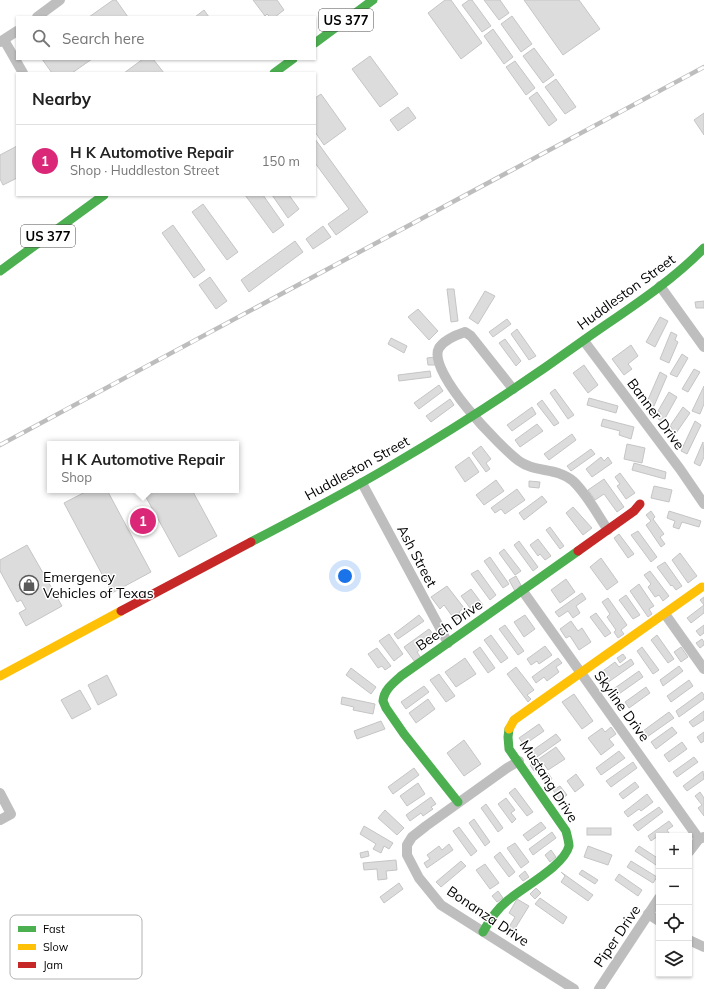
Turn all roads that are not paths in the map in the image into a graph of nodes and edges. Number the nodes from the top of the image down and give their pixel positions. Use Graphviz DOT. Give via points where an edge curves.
graph roads {
  1 [pos="60,0"];
  2 [pos="373,0"];
  3 [pos="38,16"];
  4 [pos="16,32"];
  5 [pos="2,41"];
  6 [pos="316,42"];
  7 [pos="292,60"];
  8 [pos="22,72"];
  9 [pos="275,72"];
  10 [pos="98,197"];
  11 [pos="704,248"];
  12 [pos="0,271"];
  13 [pos="660,286"];
  14 [pos="584,341"];
  15 [pos="704,347"];
  16 [pos="513,389"];
  17 [pos="474,415"];
  18 [pos="362,483"];
  19 [pos="640,504"];
  20 [pos="704,504"];
  21 [pos="608,530"];
  22 [pos="702,587"];
  23 [pos="522,590"];
  24 [pos="665,614"];
  25 [pos="448,643"];
  26 [pos="704,669"];
  27 [pos="581,673"];
  28 [pos="0,676"];
  29 [pos="519,761"];
  30 [pos="0,793"];
  31 [pos="458,802"];
  32 [pos="0,820"];
  33 [pos="702,838"];
  34 [pos="692,849"];
  35 [pos="656,902"];
  36 [pos="648,914"];
  37 [pos="656,919"];
  38 [pos="484,932"];
  39 [pos="691,941"];
  40 [pos="704,947"];
  41 [pos="574,989"];
  42 [pos="599,989"];
  1 -- 3 [label="street"];
  2 -- 6 [label="street, US 377"];
  4 -- 5 [label="street"];
  5 -- 8 [label="street"];
  7 -- 9 [label="street"];
  10 -- 12 [label="street, US 377"];
  11 -- 13 [label="street, Huddleston Street"];
  13 -- 14 [label="street, Huddleston Street"];
  13 -- 15 [label="street"];
  14 -- 16 [label="street, Huddleston Street"];
  14 -- 20 [label="street, Banner Drive"];
  16 -- 17 [label="street, Huddleston Street"];
  16 -- 17 [label="street" via="471,336 465,332 445,343 439,349 440,367 452,389"];
  17 -- 18 [label="street, Huddleston Street"];
  17 -- 21 [label="street" via="510,454 521,462 550,470 572,480"];
  18 -- 25 [label="street, Ash Street"];
  18 -- 28 [label="street, Huddleston Street"];
  19 -- 21 [label="street, Beech Drive"];
  21 -- 23 [label="street, Beech Drive"];
  22 -- 24 [label="street, Mustang Drive"];
  23 -- 25 [label="street, Beech Drive"];
  23 -- 27 [label="street, Skyline Drive"];
  24 -- 26 [label="street"];
  24 -- 27 [label="street, Mustang Drive"];
  25 -- 31 [label="street, Beech Drive" via="401,676 390,686 383,701 396,724"];
  27 -- 29 [label="street, Mustang Drive" via="514,720 507,739 509,748"];
  27 -- 33 [label="street, Skyline Drive"];
  29 -- 31 [label="street, Bonanza Drive"];
  29 -- 38 [label="street, Mustang Drive" via="566,831 569,844 565,854 553,867 508,900 492,916"];
  30 -- 32 [label="street" via="11,814"];
  31 -- 38 [label="street, Bonanza Drive" via="412,837 407,855 419,878 441,906"];
  33 -- 34 [label="street"];
  35 -- 36 [label="street, Piper Drive"];
  36 -- 37 [label="street"];
  36 -- 42 [label="street, Piper Drive"];
  38 -- 41 [label="street, Bonanza Drive"];
  39 -- 40 [label="street"];
}
